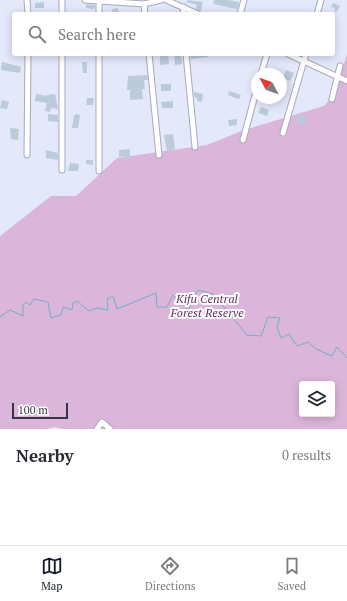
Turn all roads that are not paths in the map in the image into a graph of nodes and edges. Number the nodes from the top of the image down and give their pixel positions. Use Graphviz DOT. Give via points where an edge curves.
graph roads {
  1 [pos="27,0"];
  2 [pos="62,0"];
  3 [pos="85,0"];
  4 [pos="161,0"];
  5 [pos="166,0"];
  6 [pos="244,0"];
  7 [pos="321,0"];
  8 [pos="99,1"];
  9 [pos="144,4"];
  10 [pos="184,7"];
  11 [pos="28,12"];
  12 [pos="62,12"];
  13 [pos="99,12"];
  14 [pos="145,12"];
  15 [pos="183,12"];
  16 [pos="194,12"];
  17 [pos="241,12"];
  18 [pos="318,12"];
  19 [pos="28,56"];
  20 [pos="62,56"];
  21 [pos="99,56"];
  22 [pos="149,56"];
  23 [pos="186,56"];
  24 [pos="266,56"];
  25 [pos="293,56"];
  26 [pos="305,56"];
  27 [pos="304,61"];
  28 [pos="340,66"];
  29 [pos="263,68"];
  30 [pos="337,77"];
  31 [pos="347,81"];
  32 [pos="332,99"];
  33 [pos="253,104"];
  34 [pos="283,133"];
  35 [pos="243,140"];
  36 [pos="195,147"];
  37 [pos="27,155"];
  38 [pos="159,155"];
  39 [pos="62,170"];
  40 [pos="99,171"];
  41 [pos="97,429"];
  42 [pos="110,429"];
  1 -- 11 [label="street"];
  2 -- 12 [label="street"];
  3 -- 8 [label="street"];
  4 -- 9 [label="street"];
  5 -- 10 [label="street"];
  6 -- 17 [label="street"];
  7 -- 18 [label="street"];
  8 -- 9 [label="street"];
  8 -- 13 [label="street"];
  9 -- 14 [label="street"];
  10 -- 15 [label="street"];
  10 -- 16 [label="street"];
  19 -- 37 [label="street"];
  20 -- 39 [label="street"];
  21 -- 40 [label="street"];
  22 -- 38 [label="street"];
  23 -- 36 [label="street"];
  24 -- 29 [label="street"];
  25 -- 27 [label="street"];
  26 -- 27 [label="street"];
  27 -- 30 [label="street"];
  27 -- 34 [label="street"];
  28 -- 30 [label="street"];
  30 -- 31 [label="street"];
  30 -- 32 [label="street"];
  33 -- 35 [label="street"];
  41 -- 42 [label="street" via="102,422"];
}
